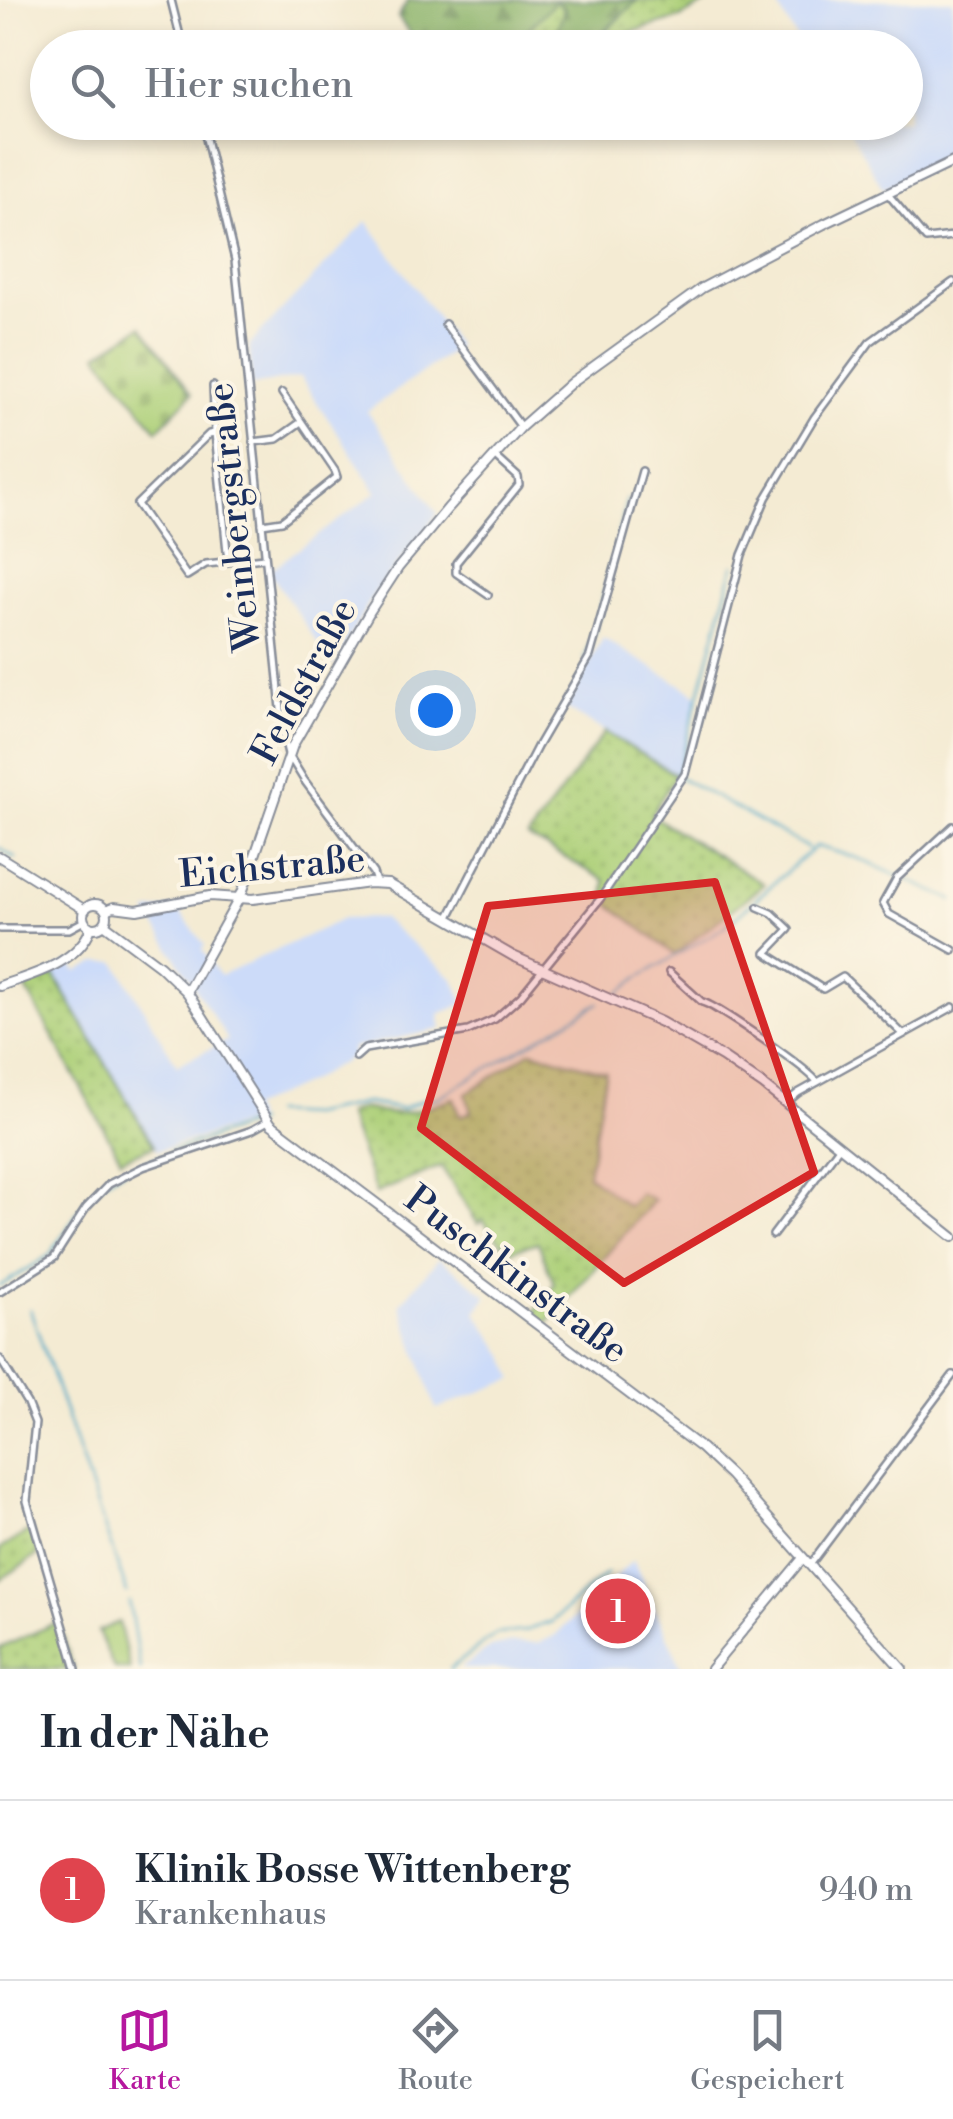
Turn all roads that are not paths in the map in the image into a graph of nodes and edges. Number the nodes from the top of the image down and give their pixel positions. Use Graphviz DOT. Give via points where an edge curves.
graph roads {
  1 [pos="171,0"];
  2 [pos="178,30"];
  3 [pos="206,140"];
  4 [pos="953,162"];
  5 [pos="888,193"];
  6 [pos="953,236"];
  7 [pos="953,282"];
  8 [pos="445,324"];
  9 [pos="213,386"];
  10 [pos="282,393"];
  11 [pos="302,422"];
  12 [pos="521,428"];
  13 [pos="214,433"];
  14 [pos="253,442"];
  15 [pos="494,456"];
  16 [pos="642,471"];
  17 [pos="261,524"];
  18 [pos="264,558"];
  19 [pos="228,562"];
  20 [pos="488,596"];
  21 [pos="288,754"];
  22 [pos="953,826"];
  23 [pos="0,857"];
  24 [pos="376,882"];
  25 [pos="240,898"];
  26 [pos="758,907"];
  27 [pos="85,910"];
  28 [pos="106,910"];
  29 [pos="448,919"];
  30 [pos="87,924"];
  31 [pos="104,924"];
  32 [pos="0,929"];
  33 [pos="953,950"];
  34 [pos="541,970"];
  35 [pos="670,972"];
  36 [pos="0,986"];
  37 [pos="187,992"];
  38 [pos="953,1007"];
  39 [pos="903,1034"];
  40 [pos="356,1057"];
  41 [pos="818,1082"];
  42 [pos="786,1103"];
  43 [pos="266,1118"];
  44 [pos="840,1146"];
  45 [pos="774,1235"];
  46 [pos="952,1235"];
  47 [pos="0,1292"];
  48 [pos="0,1359"];
  49 [pos="953,1375"];
  50 [pos="946,1386"];
  51 [pos="953,1390"];
  52 [pos="806,1561"];
  53 [pos="76,1669"];
  54 [pos="711,1669"];
  55 [pos="902,1669"];
  1 -- 2 [label="street"];
  3 -- 14 [label="street, Weinbergstraße" via="234,260"];
  4 -- 5 [label="street, Feldstraße"];
  5 -- 6 [label="street" via="923,238"];
  5 -- 12 [label="street, Feldstraße" via="702,288 572,382"];
  7 -- 34 [label="street" via="870,342 766,498 742,555 682,780 600,899"];
  8 -- 12 [label="street"];
  9 -- 13 [label="street"];
  10 -- 11 [label="street"];
  11 -- 14 [label="street" via="277,439"];
  11 -- 17 [label="street" via="336,478 282,522"];
  12 -- 15 [label="street, Feldstraße"];
  13 -- 19 [label="street"];
  13 -- 19 [label="street" via="136,504 187,576 206,564"];
  14 -- 17 [label="street, Weinbergstraße"];
  15 -- 20 [label="street" via="519,486 456,563 456,573"];
  15 -- 21 [label="street, Feldstraße" via="393,576"];
  16 -- 29 [label="street" via="590,656"];
  17 -- 18 [label="street, Weinbergstraße"];
  18 -- 19 [label="street"];
  18 -- 21 [label="street, Weinbergstraße"];
  21 -- 24 [label="street, Weinbergstraße"];
  21 -- 25 [label="street, Feldstraße"];
  22 -- 33 [label="street" via="899,876 884,908"];
  23 -- 27 [label="street"];
  24 -- 25 [label="street, Eichstraße"];
  24 -- 29 [label="street, Eichstraße"];
  25 -- 28 [label="street, Eichstraße"];
  25 -- 37 [label="street, Feldstraße"];
  26 -- 39 [label="street" via="788,929 766,954 823,989 842,977"];
  27 -- 28 [label="street, Eichstraße" via="95,904"];
  27 -- 30 [label="street"];
  28 -- 31 [label="street"];
  29 -- 34 [label="street, Eichstraße"];
  30 -- 31 [label="street"];
  30 -- 32 [label="street"];
  30 -- 36 [label="street" via="86,940 67,958"];
  31 -- 37 [label="street, Puschkinstraße"];
  34 -- 40 [label="street" via="495,1020 365,1049"];
  34 -- 42 [label="street, Eichstraße" via="675,1029"];
  35 -- 41 [label="street"];
  37 -- 43 [label="street, Puschkinstraße"];
  38 -- 39 [label="street"];
  39 -- 41 [label="street"];
  41 -- 42 [label="street"];
  42 -- 44 [label="street, Eichstraße"];
  43 -- 47 [label="street" via="252,1130 109,1184 54,1258"];
  43 -- 52 [label="street, Puschkinstraße" via="695,1442"];
  44 -- 45 [label="street"];
  44 -- 46 [label="street, Eichstraße"];
  48 -- 53 [label="street" via="35,1423 28,1501"];
  49 -- 50 [label="street"];
  50 -- 51 [label="street"];
  50 -- 52 [label="street"];
  52 -- 54 [label="street"];
  52 -- 55 [label="street, Puschkinstraße"];
}
